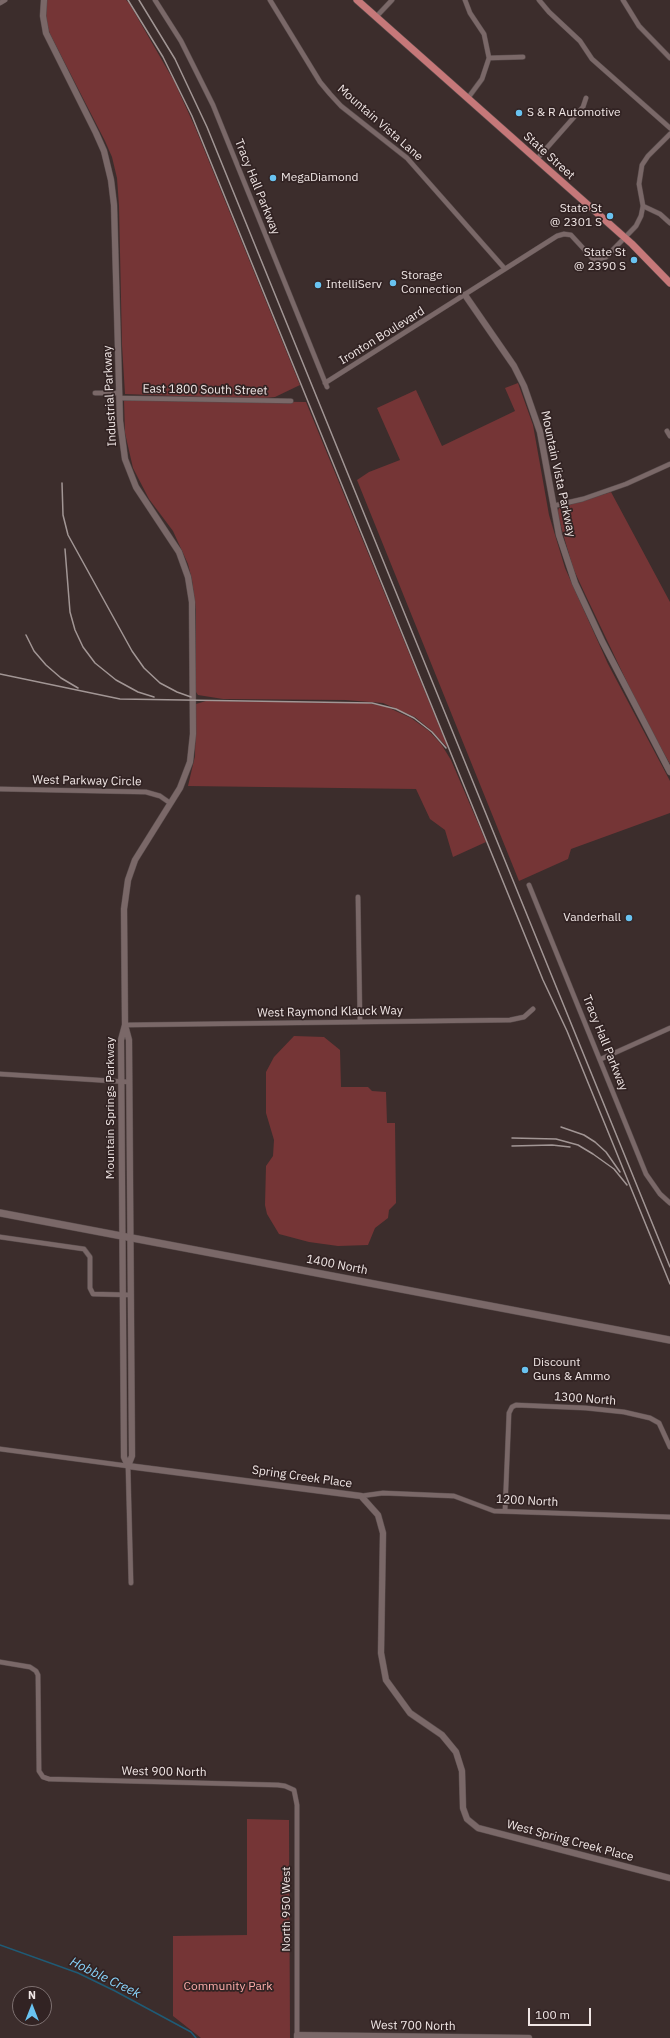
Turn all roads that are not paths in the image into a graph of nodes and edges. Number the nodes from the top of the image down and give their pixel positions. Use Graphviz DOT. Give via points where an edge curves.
graph roads {
  1 [pos="5,0"];
  2 [pos="44,0"];
  3 [pos="155,0"];
  4 [pos="270,0"];
  5 [pos="357,0"];
  6 [pos="392,0"];
  7 [pos="465,0"];
  8 [pos="539,0"];
  9 [pos="623,0"];
  10 [pos="0,3"];
  11 [pos="376,17"];
  12 [pos="523,57"];
  13 [pos="489,58"];
  14 [pos="670,58"];
  15 [pos="468,98"];
  16 [pos="586,98"];
  17 [pos="670,128"];
  18 [pos="670,134"];
  19 [pos="537,159"];
  20 [pos="643,206"];
  21 [pos="670,223"];
  22 [pos="625,238"];
  23 [pos="505,269"];
  24 [pos="670,283"];
  25 [pos="465,295"];
  26 [pos="326,385"];
  27 [pos="95,393"];
  28 [pos="119,396"];
  29 [pos="291,401"];
  30 [pos="667,431"];
  31 [pos="670,436"];
  32 [pos="670,464"];
  33 [pos="553,506"];
  34 [pos="670,772"];
  35 [pos="0,789"];
  36 [pos="170,803"];
  37 [pos="529,885"];
  38 [pos="358,897"];
  39 [pos="533,1009"];
  40 [pos="360,1022"];
  41 [pos="125,1024"];
  42 [pos="670,1028"];
  43 [pos="601,1059"];
  44 [pos="0,1074"];
  45 [pos="121,1081"];
  46 [pos="129,1082"];
  47 [pos="670,1202"];
  48 [pos="0,1213"];
  49 [pos="122,1235"];
  50 [pos="0,1237"];
  51 [pos="130,1237"];
  52 [pos="122,1295"];
  53 [pos="131,1295"];
  54 [pos="670,1340"];
  55 [pos="670,1447"];
  56 [pos="0,1449"];
  57 [pos="128,1466"];
  58 [pos="361,1496"];
  59 [pos="505,1511"];
  60 [pos="670,1517"];
  61 [pos="131,1583"];
  62 [pos="0,1662"];
  63 [pos="285,1786"];
  64 [pos="467,1819"];
  65 [pos="670,1878"];
  66 [pos="297,2036"];
  67 [pos="529,2038"];
  1 -- 10 [label="street"];
  2 -- 28 [label="street, Industrial Parkway" via="42,16 46,33 96,133 111,180 114,205"];
  3 -- 26 [label="street, Tracy Hall Parkway" via="182,41 213,105"];
  4 -- 23 [label="street, Mountain Vista Lane" via="330,94 399,150"];
  5 -- 11 [label="main road, State Street"];
  6 -- 11 [label="street"];
  7 -- 13 [label="street" via="484,34"];
  8 -- 17 [label="street" via="580,41 592,59"];
  9 -- 14 [label="street" via="639,26"];
  11 -- 15 [label="main road, State Street"];
  12 -- 13 [label="street"];
  13 -- 15 [label="street" via="482,79"];
  15 -- 19 [label="main road, State Street"];
  16 -- 19 [label="street" via="583,107"];
  18 -- 20 [label="street" via="642,165 639,184"];
  19 -- 22 [label="main road, State Street"];
  20 -- 21 [label="street" via="660,214"];
  20 -- 22 [label="street" via="636,226"];
  22 -- 23 [label="street, Ironton Boulevard" via="606,257 594,260 571,235 564,234"];
  22 -- 24 [label="main road, State Street"];
  23 -- 25 [label="street, Ironton Boulevard"];
  25 -- 26 [label="street, Ironton Boulevard"];
  25 -- 33 [label="street, Mountain Vista Parkway" via="514,366 524,386 540,432"];
  27 -- 28 [label="street, East 1800 South Street"];
  28 -- 29 [label="street, East 1800 South Street"];
  28 -- 36 [label="street, Industrial Parkway" via="121,432 128,466 140,493 176,546 184,563 190,587 193,734 190,762 180,788"];
  30 -- 31 [label="street"];
  32 -- 33 [label="street" via="626,484"];
  33 -- 34 [label="street, Mountain Vista Parkway" via="559,535 575,583"];
  35 -- 36 [label="street, West Parkway Circle" via="146,792 160,796"];
  36 -- 41 [label="street, Industrial Parkway" via="138,854 126,888 123,917"];
  37 -- 43 [label="street, Tracy Hall Parkway"];
  38 -- 40 [label="street"];
  39 -- 40 [label="street, West Raymond Klauck Way" via="524,1017 510,1020"];
  40 -- 41 [label="street, West Raymond Klauck Way"];
  41 -- 45 [label="street, Mountain Springs Parkway" via="121,1040"];
  41 -- 46 [label="street, Mountain Springs Parkway" via="128,1036"];
  42 -- 43 [label="street"];
  43 -- 47 [label="street, Tracy Hall Parkway" via="646,1174 660,1194"];
  44 -- 45 [label="street"];
  45 -- 46 [label="street"];
  45 -- 49 [label="street, Mountain Springs Parkway"];
  46 -- 51 [label="street, Mountain Springs Parkway"];
  48 -- 49 [label="main road, 1400 North"];
  49 -- 51 [label="main road, 1400 North"];
  49 -- 52 [label="street, Mountain Springs Parkway"];
  50 -- 52 [label="street" via="84,1249 90,1257 90,1288 93,1294"];
  51 -- 53 [label="street, Mountain Springs Parkway"];
  51 -- 54 [label="main road, 1400 North"];
  52 -- 53 [label="street"];
  52 -- 57 [label="street, Mountain Springs Parkway" via="124,1457"];
  53 -- 57 [label="street, Mountain Springs Parkway" via="132,1456"];
  55 -- 59 [label="street, 1300 North" via="656,1420 624,1412 586,1408 519,1405 512,1407 509,1412"];
  56 -- 57 [label="street, Spring Creek Place"];
  57 -- 58 [label="street, Spring Creek Place"];
  57 -- 61 [label="street, Mountain Springs Parkway"];
  58 -- 59 [label="street, 1200 North" via="382,1493 454,1496 494,1511"];
  58 -- 64 [label="street, Spring Creek Place" via="378,1515 383,1533 381,1653 386,1680 410,1713 442,1735 456,1752 462,1771 463,1808"];
  59 -- 60 [label="street, 1200 North"];
  62 -- 63 [label="street, West 900 North" via="33,1669 38,1675 39,1771 43,1778"];
  63 -- 66 [label="street, North 950 West" via="296,1793 297,1805"];
  64 -- 65 [label="street, West Spring Creek Place" via="478,1828"];
  66 -- 67 [label="street, West 700 North"];
}
